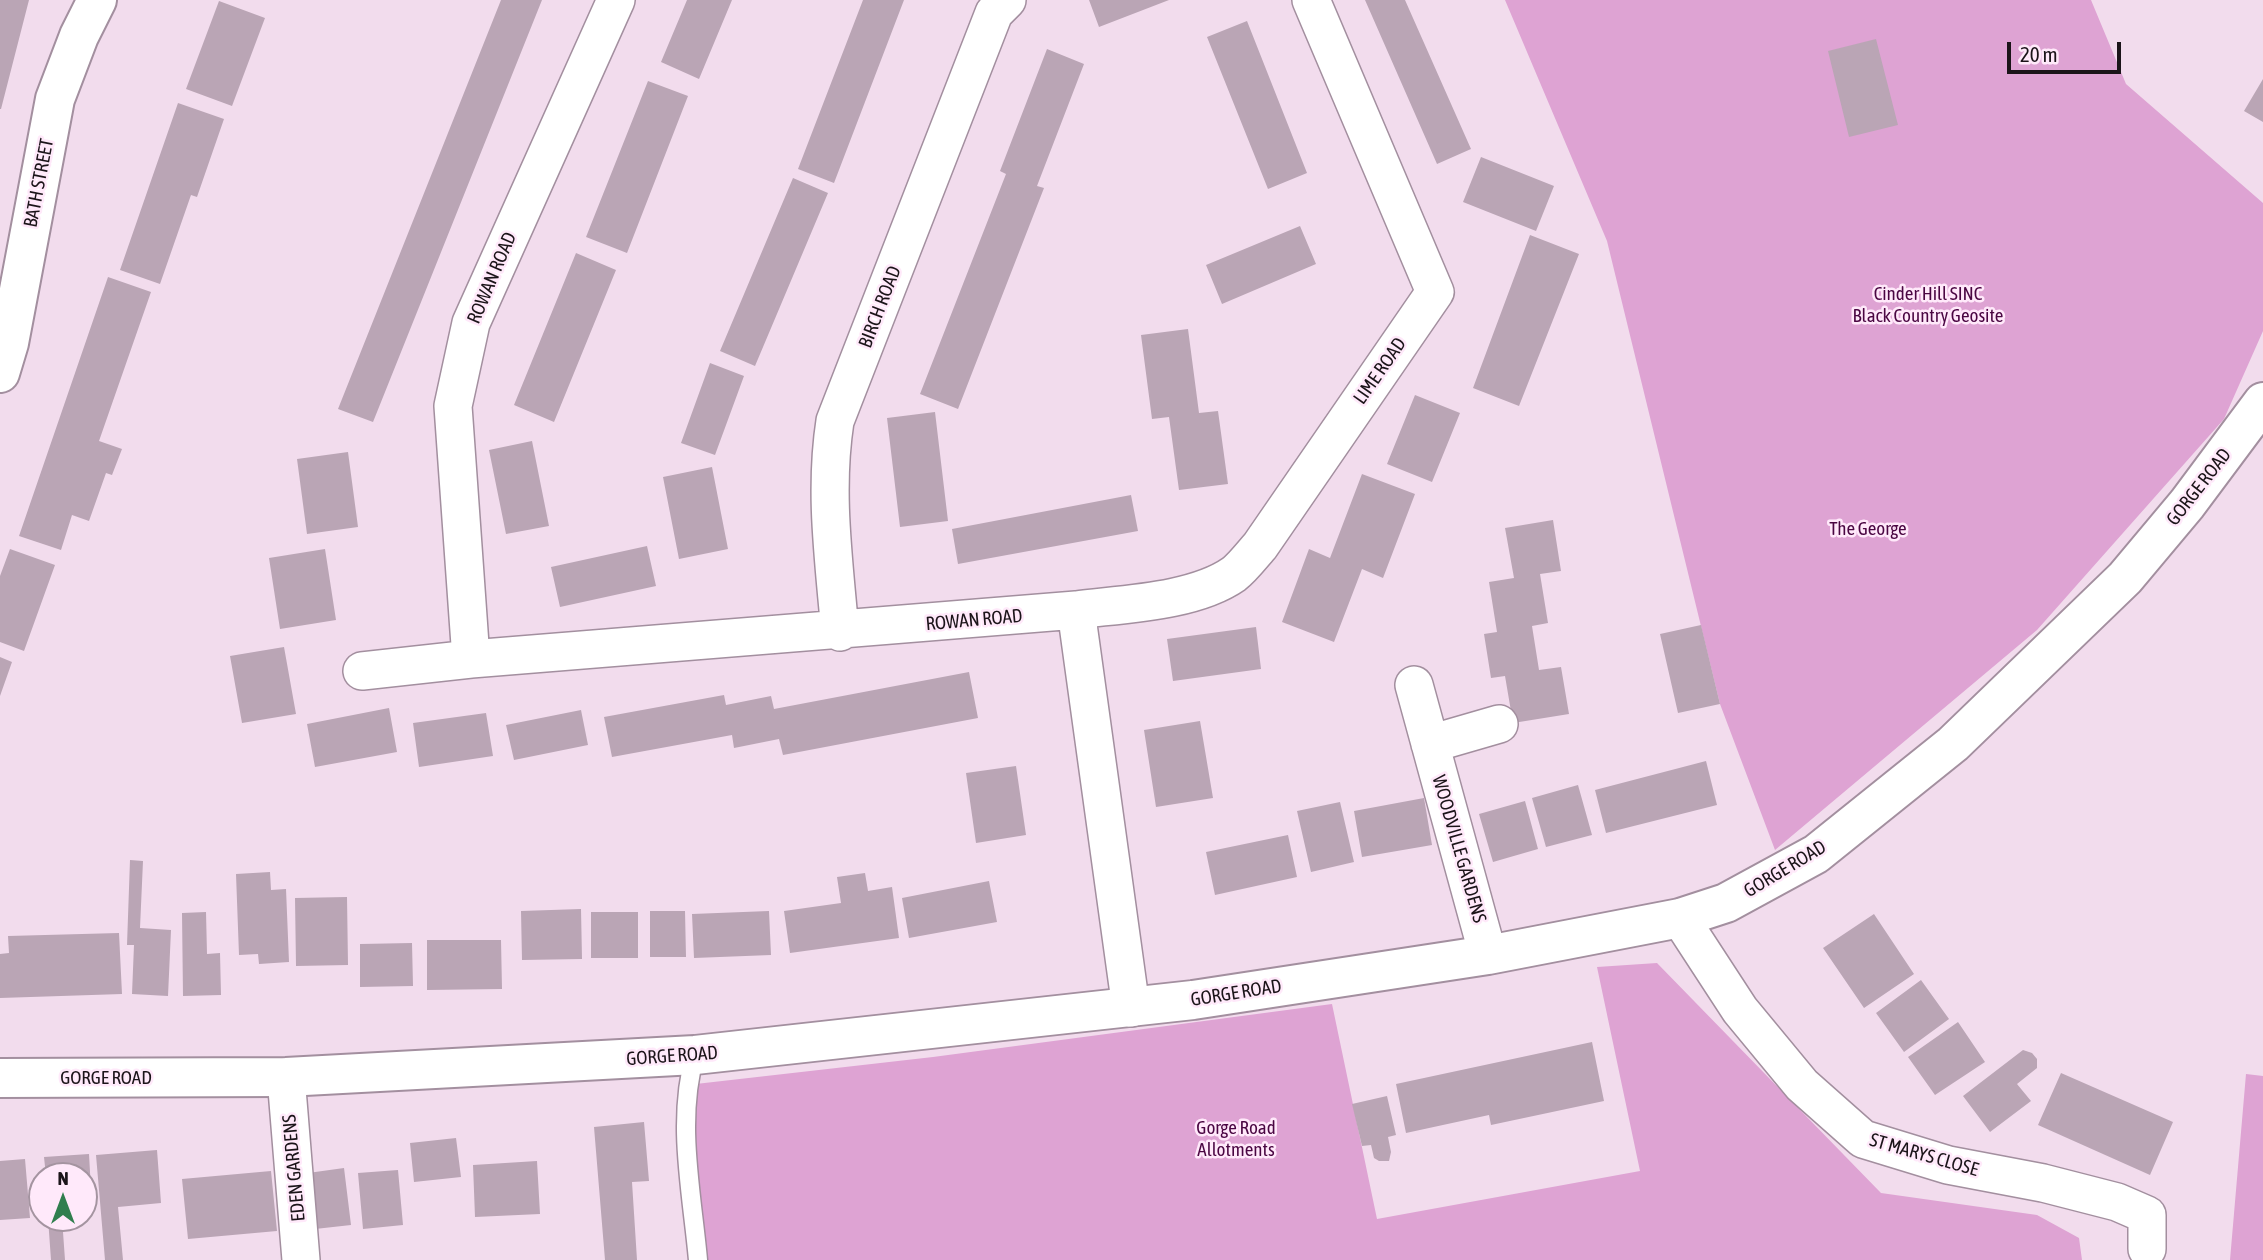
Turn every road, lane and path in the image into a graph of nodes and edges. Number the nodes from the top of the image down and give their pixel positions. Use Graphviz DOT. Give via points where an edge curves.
graph roads {
  1 [pos="97,0"];
  2 [pos="616,0"];
  3 [pos="1007,0"];
  4 [pos="1311,0"];
  5 [pos="0,373"];
  6 [pos="2263,402"];
  7 [pos="1076,610"];
  8 [pos="840,632"];
  9 [pos="471,659"];
  10 [pos="362,671"];
  11 [pos="1414,685"];
  12 [pos="1499,724"];
  13 [pos="1430,744"];
  14 [pos="1680,918"];
  15 [pos="1488,955"];
  16 [pos="1131,1008"];
  17 [pos="695,1055"];
  18 [pos="286,1077"];
  19 [pos="0,1079"];
  20 [pos="2147,1250"];
  21 [pos="301,1260"];
  22 [pos="698,1260"];
  1 -- 5 [label="main road, BATH STREET" via="55,99"];
  2 -- 9 [label="street, ROWAN ROAD" via="471,323 453,406"];
  3 -- 8 [label="street, BIRCH ROAD" via="994,13 835,421 828,463"];
  4 -- 7 [label="street, LIME ROAD" via="1435,292 1260,546 1234,574 1165,598"];
  6 -- 14 [label="main road, GORGE ROAD" via="2125,578 1953,744 1816,853 1726,902"];
  7 -- 8 [label="street, ROWAN ROAD"];
  7 -- 16 [label="street"];
  8 -- 9 [label="street, ROWAN ROAD"];
  9 -- 10 [label="street, ROWAN ROAD"];
  11 -- 13 [label="street, WOODVILLE GARDENS"];
  12 -- 13 [label="street"];
  13 -- 15 [label="street, WOODVILLE GARDENS"];
  14 -- 15 [label="main road, GORGE ROAD"];
  14 -- 20 [label="street, ST MARYS CLOSE" via="1740,1010 1802,1085 1863,1139 1948,1165 2117,1202 2147,1215"];
  15 -- 16 [label="main road, GORGE ROAD"];
  16 -- 17 [label="main road, GORGE ROAD"];
  17 -- 18 [label="main road, GORGE ROAD"];
  17 -- 22 [label="lane" via="687,1085 686,1139"];
  18 -- 19 [label="main road, GORGE ROAD"];
  18 -- 21 [label="street, EDEN GARDENS"];
}
